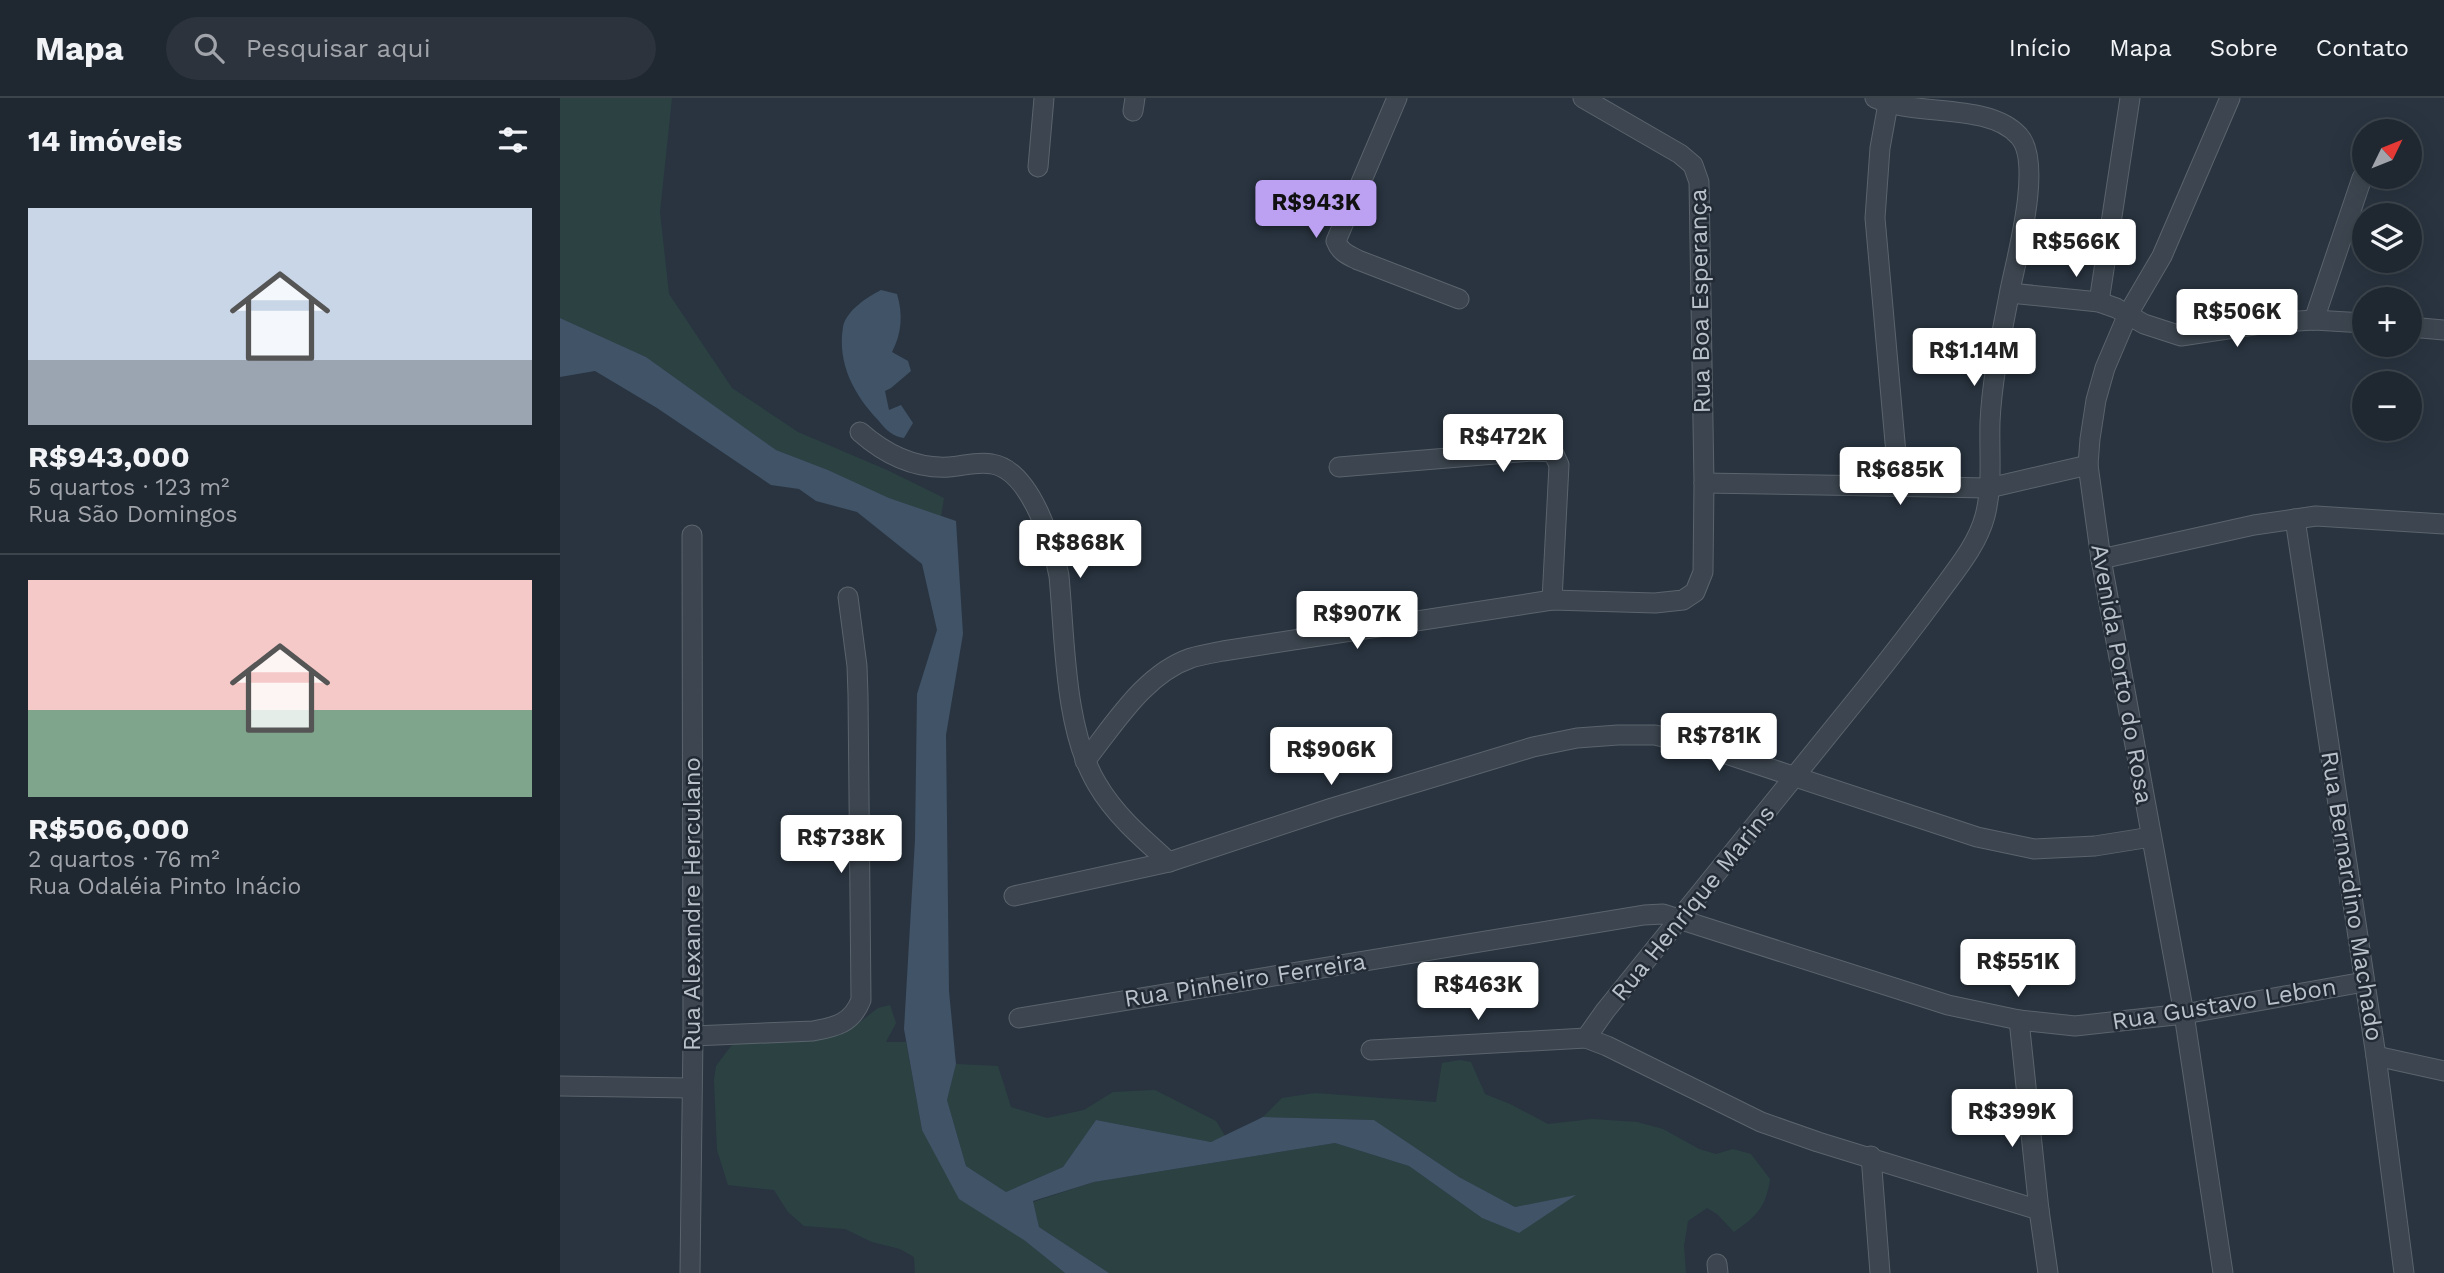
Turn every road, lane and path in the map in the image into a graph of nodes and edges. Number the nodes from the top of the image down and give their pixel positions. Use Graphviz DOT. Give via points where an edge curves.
graph roads {
  1 [pos="1044,98"];
  2 [pos="1397,98"];
  3 [pos="1583,98"];
  4 [pos="2130,98"];
  5 [pos="2230,98"];
  6 [pos="1881,101"];
  7 [pos="1910,103"];
  8 [pos="1038,167"];
  9 [pos="2358,189"];
  10 [pos="2010,292"];
  11 [pos="1459,299"];
  12 [pos="2099,302"];
  13 [pos="2128,314"];
  14 [pos="2314,320"];
  15 [pos="2352,322"];
  16 [pos="2422,328"];
  17 [pos="2444,330"];
  18 [pos="860,432"];
  19 [pos="2088,465"];
  20 [pos="1339,467"];
  21 [pos="1704,483"];
  22 [pos="1899,487"];
  23 [pos="1989,488"];
  24 [pos="2295,519"];
  25 [pos="2444,524"];
  26 [pos="692,535"];
  27 [pos="2101,559"];
  28 [pos="848,597"];
  29 [pos="1552,600"];
  30 [pos="1085,761"];
  31 [pos="1793,778"];
  32 [pos="2151,837"];
  33 [pos="1169,862"];
  34 [pos="1014,896"];
  35 [pos="1679,919"];
  36 [pos="2364,982"];
  37 [pos="2184,1014"];
  38 [pos="1018,1018"];
  39 [pos="2019,1020"];
  40 [pos="693,1036"];
  41 [pos="1586,1038"];
  42 [pos="1371,1049"];
  43 [pos="2376,1056"];
  44 [pos="2444,1071"];
  45 [pos="560,1086"];
  46 [pos="690,1088"];
  47 [pos="1871,1156"];
  48 [pos="2039,1210"];
  49 [pos="690,1273"];
  50 [pos="1880,1273"];
  51 [pos="2048,1273"];
  52 [pos="2223,1273"];
  53 [pos="2404,1273"];
  1 -- 8 [label="street"];
  2 -- 11 [label="street" via="1336,241 1358,260"];
  3 -- 21 [label="street, Rua Boa Esperança" via="1681,154 1697,173"];
  4 -- 12 [label="street"];
  5 -- 13 [label="street, Avenida Porto do Rosa" via="2162,256"];
  6 -- 7 [label="street, Rua Henrique Marins"];
  6 -- 22 [label="street" via="1875,218"];
  7 -- 10 [label="street, Rua Henrique Marins" via="1994,121 2011,129 2025,145 2029,183"];
  9 -- 14 [label="street"];
  10 -- 12 [label="street"];
  10 -- 23 [label="street, Rua Henrique Marins" via="1990,420"];
  12 -- 13 [label="street"];
  13 -- 14 [label="street" via="2181,336"];
  13 -- 19 [label="street, Avenida Porto do Rosa" via="2096,400"];
  14 -- 15 [label="street"];
  16 -- 17 [label="street"];
  18 -- 30 [label="street" via="892,456 946,467 991,464 1011,472 1021,485 1055,553 1075,732"];
  19 -- 23 [label="street"];
  19 -- 27 [label="street, Avenida Porto do Rosa"];
  20 -- 29 [label="street" via="1553,452 1559,465"];
  21 -- 22 [label="street"];
  21 -- 29 [label="street, Rua Boa Esperança" via="1703,572 1695,592 1683,600 1655,603"];
  22 -- 23 [label="street"];
  23 -- 31 [label="street, Rua Henrique Marins" via="1977,537 1958,568"];
  24 -- 25 [label="street" via="2316,516"];
  24 -- 27 [label="street"];
  24 -- 36 [label="street, Rua Bernardino Machado"];
  26 -- 40 [label="street, Rua Alexandre Herculano"];
  27 -- 32 [label="street, Avenida Porto do Rosa"];
  28 -- 40 [label="street" via="857,685 862,1000 852,1018 831,1028"];
  29 -- 30 [label="street, Rua Boa Esperança" via="1189,659 1141,692"];
  30 -- 33 [label="street" via="1129,827"];
  31 -- 32 [label="street" via="1978,837 2034,849"];
  31 -- 33 [label="street" via="1655,735 1577,738 1485,761"];
  31 -- 35 [label="street, Rua Henrique Marins"];
  32 -- 37 [label="street, Avenida Porto do Rosa"];
  33 -- 34 [label="street"];
  35 -- 38 [label="street, Rua Pinheiro Ferreira" via="1644,915"];
  35 -- 39 [label="street, Rua Gustavo Lebon" via="1948,1005"];
  35 -- 41 [label="street, Rua Henrique Marins"];
  36 -- 37 [label="street, Rua Gustavo Lebon"];
  36 -- 43 [label="street, Rua Bernardino Machado"];
  37 -- 39 [label="street, Rua Gustavo Lebon" via="2075,1026"];
  37 -- 52 [label="street, Avenida Porto do Rosa"];
  39 -- 48 [label="street"];
  40 -- 46 [label="street, Rua Alexandre Herculano"];
  41 -- 42 [label="street"];
  41 -- 47 [label="street" via="1761,1122"];
  43 -- 44 [label="street"];
  43 -- 53 [label="street, Rua Bernardino Machado"];
  45 -- 46 [label="street"];
  46 -- 49 [label="street, Rua Alexandre Herculano"];
  47 -- 48 [label="street"];
  47 -- 50 [label="street"];
  48 -- 51 [label="street"];
}
